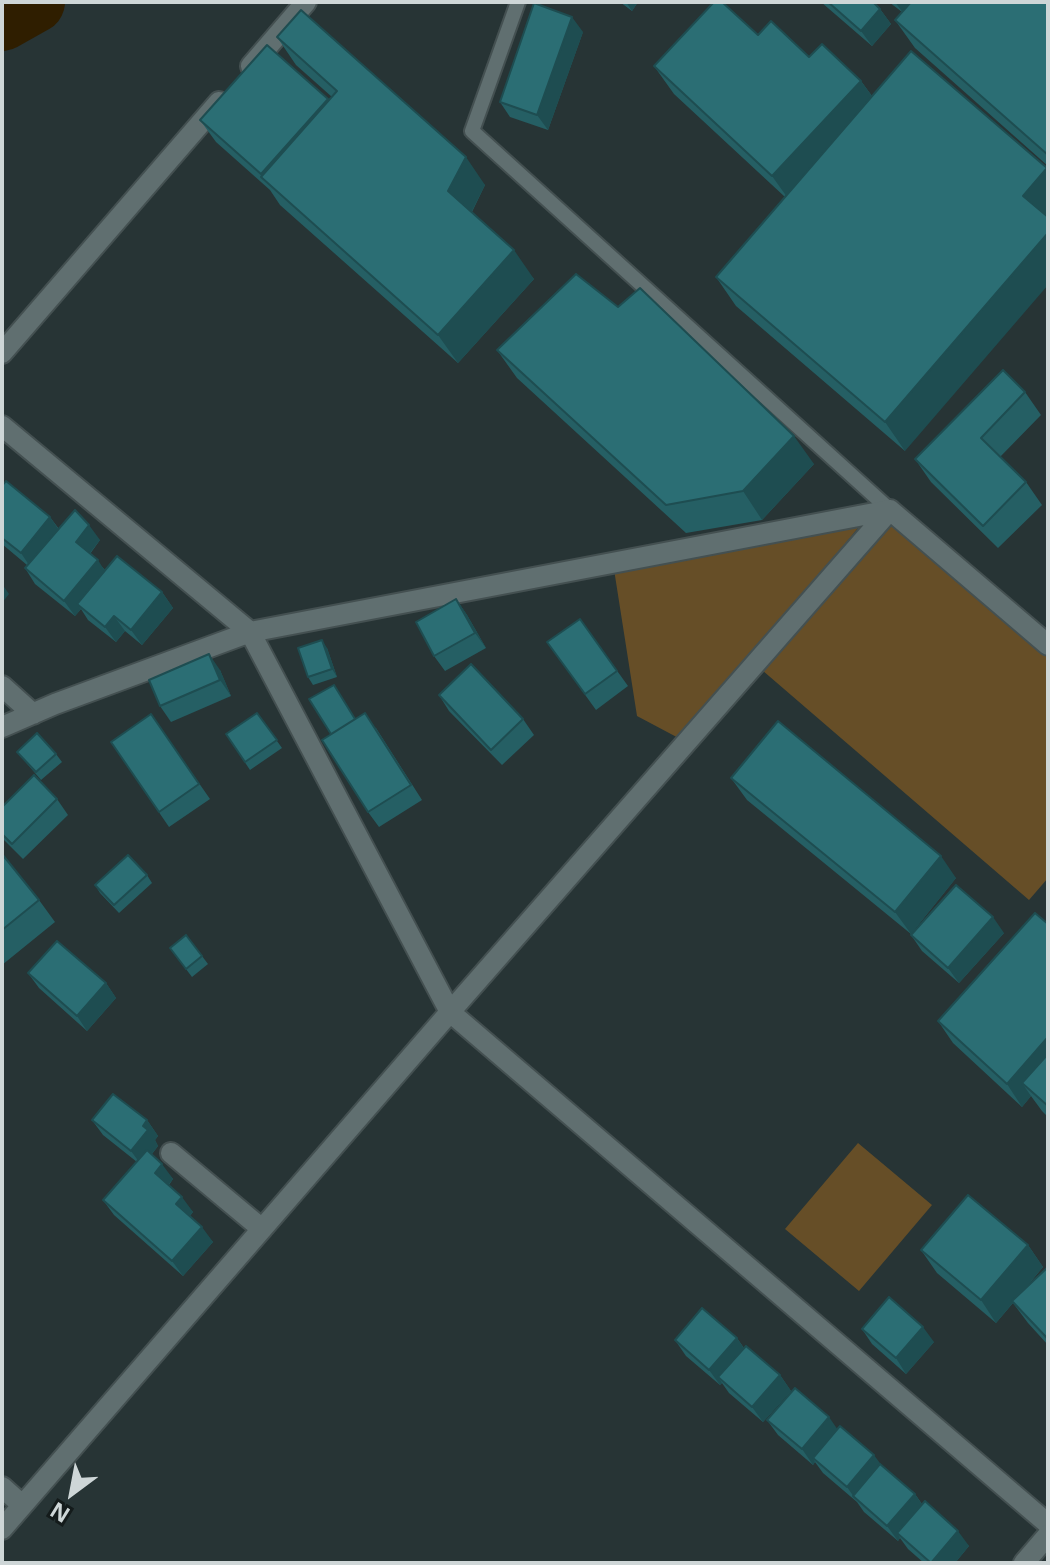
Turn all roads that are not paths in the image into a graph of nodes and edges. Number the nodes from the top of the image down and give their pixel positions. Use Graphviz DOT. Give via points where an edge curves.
graph roads {
  1 [pos="306,2"];
  2 [pos="518,2"];
  3 [pos="2,353"];
  4 [pos="2,426"];
  5 [pos="890,510"];
  6 [pos="250,632"];
  7 [pos="1048,645"];
  8 [pos="2,686"];
  9 [pos="33,714"];
  10 [pos="2,727"];
  11 [pos="450,1012"];
  12 [pos="171,1153"];
  13 [pos="262,1229"];
  14 [pos="2,1487"];
  15 [pos="22,1505"];
  16 [pos="1048,1524"];
  17 [pos="2,1529"];
  18 [pos="1048,1535"];
  19 [pos="1024,1563"];
  1 -- 3 [label="street"];
  2 -- 5 [label="lane" via="472,131"];
  4 -- 6 [label="street"];
  5 -- 6 [label="street"];
  5 -- 7 [label="street"];
  5 -- 11 [label="street"];
  6 -- 9 [label="street"];
  6 -- 11 [label="street"];
  8 -- 9 [label="street"];
  9 -- 10 [label="street"];
  11 -- 13 [label="street"];
  11 -- 16 [label="street"];
  12 -- 13 [label="street"];
  13 -- 15 [label="street"];
  14 -- 15 [label="street"];
  15 -- 17 [label="street"];
  18 -- 19 [label="street"];
}
